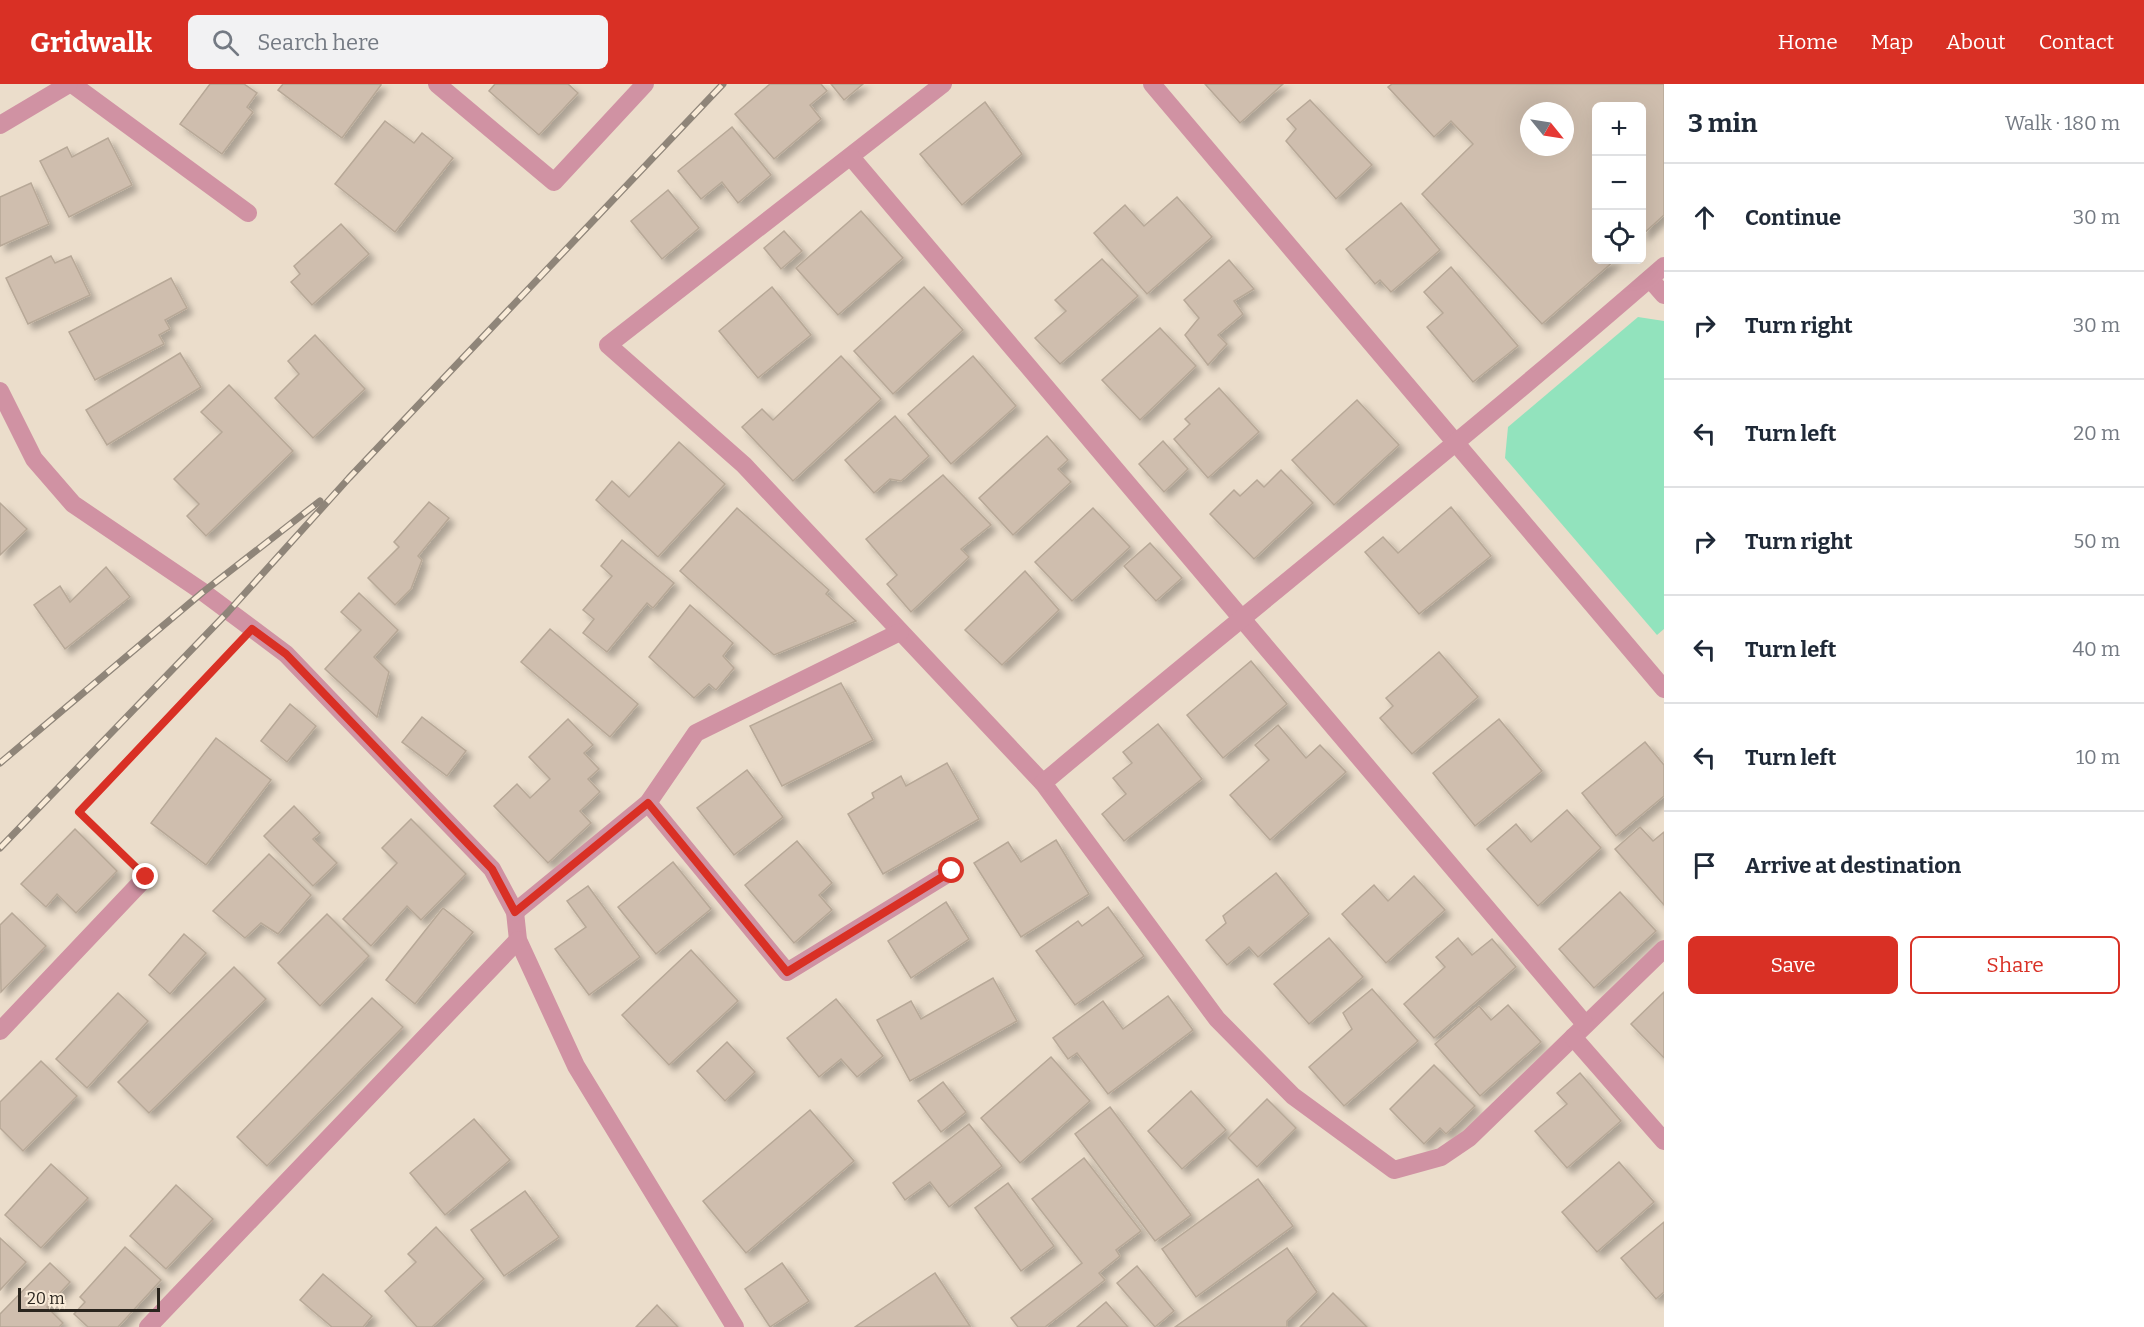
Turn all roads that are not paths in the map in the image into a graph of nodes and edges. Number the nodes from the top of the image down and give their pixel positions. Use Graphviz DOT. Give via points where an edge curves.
graph roads {
  1 [pos="70,84"];
  2 [pos="437,84"];
  3 [pos="645,84"];
  4 [pos="943,84"];
  5 [pos="1152,84"];
  6 [pos="0,125"];
  7 [pos="851,157"];
  8 [pos="248,213"];
  9 [pos="1664,266"];
  10 [pos="1650,279"];
  11 [pos="1664,295"];
  12 [pos="0,391"];
  13 [pos="1455,443"];
  14 [pos="1240,617"];
  15 [pos="900,632"];
  16 [pos="1664,689"];
  17 [pos="1043,783"];
  18 [pos="648,803"];
  19 [pos="952,871"];
  20 [pos="146,877"];
  21 [pos="515,912"];
  22 [pos="518,940"];
  23 [pos="1664,949"];
  24 [pos="0,1031"];
  25 [pos="1579,1031"];
  26 [pos="1664,1141"];
  27 [pos="148,1327"];
  28 [pos="735,1327"];
  1 -- 6 [label="street"];
  1 -- 8 [label="street"];
  2 -- 3 [label="street" via="554,182"];
  4 -- 7 [label="street"];
  5 -- 13 [label="street"];
  7 -- 14 [label="street"];
  7 -- 15 [label="street" via="608,345 744,465"];
  9 -- 10 [label="street"];
  10 -- 11 [label="street"];
  10 -- 13 [label="street"];
  12 -- 21 [label="street" via="34,459 73,504 286,654 492,869"];
  13 -- 14 [label="street"];
  13 -- 16 [label="street"];
  14 -- 17 [label="street"];
  14 -- 25 [label="street"];
  15 -- 17 [label="street"];
  15 -- 18 [label="street" via="696,733"];
  17 -- 25 [label="street" via="1217,1019 1293,1096 1394,1170 1441,1156 1469,1138"];
  18 -- 19 [label="street" via="787,972"];
  18 -- 21 [label="street"];
  20 -- 24 [label="street"];
  21 -- 22 [label="street"];
  22 -- 27 [label="street"];
  22 -- 28 [label="street" via="576,1066"];
  23 -- 25 [label="street"];
  25 -- 26 [label="street"];
}
